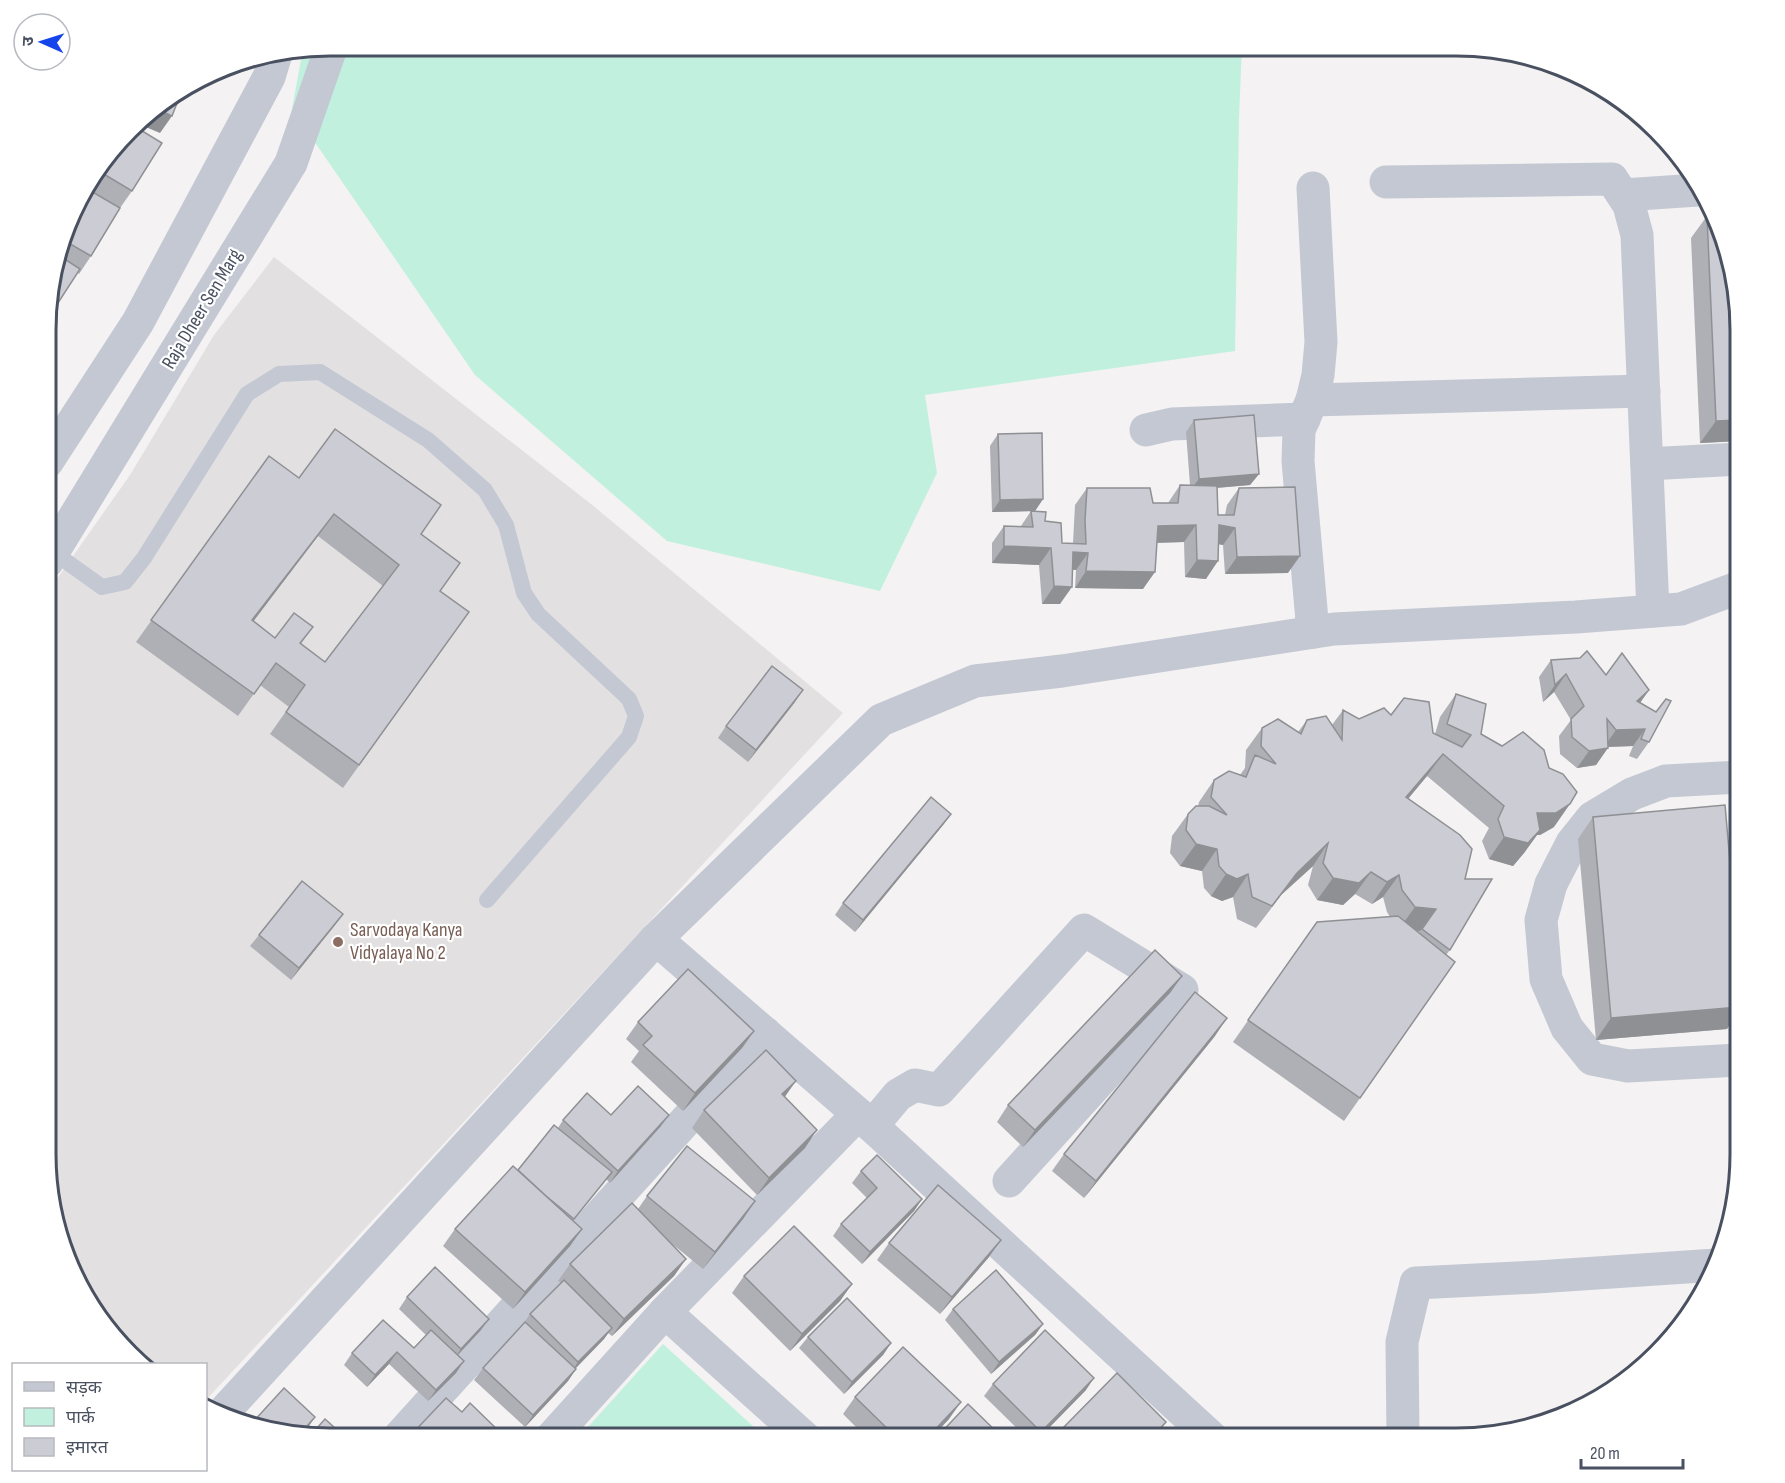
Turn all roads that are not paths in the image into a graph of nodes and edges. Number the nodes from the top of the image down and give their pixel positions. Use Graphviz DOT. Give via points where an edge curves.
graph roads {
  1 [pos="328,56"];
  2 [pos="274,62"];
  3 [pos="1386,182"];
  4 [pos="1313,188"];
  5 [pos="1691,190"];
  6 [pos="1623,195"];
  7 [pos="1644,391"];
  8 [pos="1308,409"];
  9 [pos="1146,430"];
  10 [pos="56,448"];
  11 [pos="1730,460"];
  12 [pos="1647,464"];
  13 [pos="56,547"];
  14 [pos="56,560"];
  15 [pos="1730,591"];
  16 [pos="1653,611"];
  17 [pos="1313,632"];
  18 [pos="1730,778"];
  19 [pos="487,900"];
  20 [pos="656,939"];
  21 [pos="765,1033"];
  22 [pos="1730,1060"];
  23 [pos="865,1120"];
  24 [pos="1009,1181"];
  25 [pos="1705,1266"];
  26 [pos="665,1312"];
  27 [pos="227,1408"];
  28 [pos="407,1428"];
  29 [pos="560,1428"];
  30 [pos="794,1428"];
  31 [pos="1201,1428"];
  32 [pos="1403,1428"];
  1 -- 13 [label="street, Raja Dheer Sen Marg" via="291,163"];
  2 -- 10 [label="street" via="138,322"];
  3 -- 6 [label="street" via="1612,179"];
  4 -- 8 [label="street" via="1321,342 1318,375"];
  5 -- 6 [label="street"];
  6 -- 7 [label="street" via="1637,235"];
  7 -- 8 [label="street"];
  7 -- 12 [label="street"];
  8 -- 9 [label="street"];
  8 -- 17 [label="street" via="1299,430 1298,461"];
  11 -- 12 [label="street"];
  12 -- 16 [label="street"];
  14 -- 19 [label="lane" via="102,587 125,582 247,394 279,374 320,372 428,440 485,490 506,525 524,593 538,614 629,699 636,716 628,737"];
  15 -- 16 [label="street" via="1681,609"];
  16 -- 17 [label="street"];
  17 -- 20 [label="street" via="975,681 881,720"];
  18 -- 22 [label="street" via="1666,781 1632,794 1592,818 1572,843 1551,884 1541,920 1546,979 1567,1028 1592,1059 1628,1066"];
  20 -- 21 [label="street"];
  20 -- 27 [label="street"];
  21 -- 23 [label="street"];
  21 -- 28 [label="street"];
  23 -- 24 [label="street" via="915,1085 939,1090 1084,930 1182,990"];
  23 -- 26 [label="street"];
  23 -- 31 [label="street"];
  25 -- 32 [label="street" via="1416,1283 1402,1342"];
  26 -- 29 [label="street"];
  26 -- 30 [label="street"];
}
